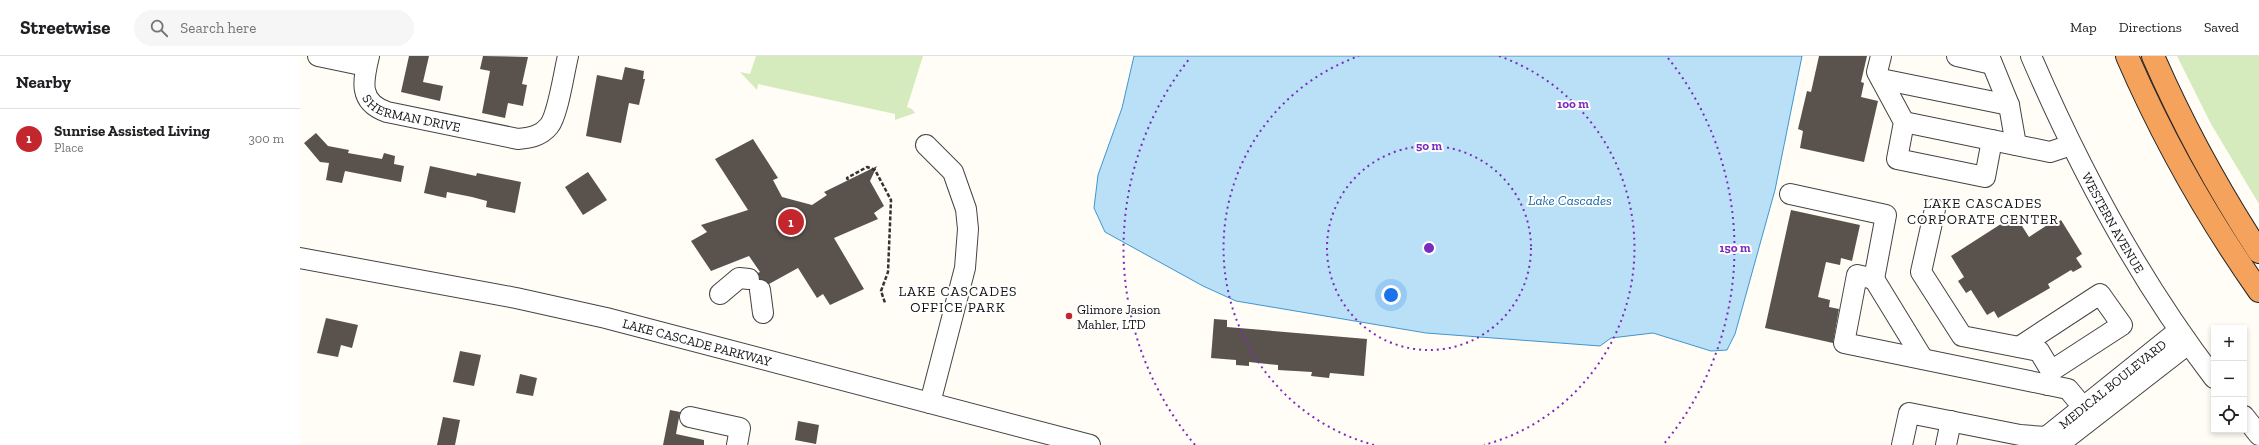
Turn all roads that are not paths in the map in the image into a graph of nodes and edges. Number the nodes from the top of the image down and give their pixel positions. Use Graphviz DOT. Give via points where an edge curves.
graph roads {
  1 [pos="318,56"];
  2 [pos="568,56"];
  3 [pos="1881,56"];
  4 [pos="1957,56"];
  5 [pos="2031,56"];
  6 [pos="2126,56"];
  7 [pos="2153,56"];
  8 [pos="1990,60"];
  9 [pos="367,61"];
  10 [pos="1881,79"];
  11 [pos="2009,104"];
  12 [pos="1904,122"];
  13 [pos="1992,140"];
  14 [pos="926,145"];
  15 [pos="2016,145"];
  16 [pos="2071,145"];
  17 [pos="1790,194"];
  18 [pos="1935,209"];
  19 [pos="2232,210"];
  20 [pos="2259,240"];
  21 [pos="2259,252"];
  22 [pos="300,258"];
  23 [pos="1874,279"];
  24 [pos="2259,291"];
  25 [pos="720,294"];
  26 [pos="763,313"];
  27 [pos="2183,337"];
  28 [pos="2018,347"];
  29 [pos="1923,359"];
  30 [pos="2211,374"];
  31 [pos="2050,378"];
  32 [pos="930,402"];
  33 [pos="2087,412"];
  34 [pos="690,417"];
  35 [pos="2247,420"];
  36 [pos="1951,421"];
  37 [pos="2259,435"];
  38 [pos="2008,439"];
  39 [pos="2051,442"];
  40 [pos="736,445"];
  41 [pos="1090,445"];
  42 [pos="1902,445"];
  43 [pos="1946,445"];
  1 -- 9 [label="street, SHERMAN DRIVE"];
  2 -- 9 [label="street, SHERMAN DRIVE" via="552,122 539,135 518,139 380,110 370,103 366,96 364,77"];
  3 -- 10 [label="street" via="1877,72"];
  4 -- 8 [label="street"];
  5 -- 16 [label="street, WESTERN AVENUE"];
  6 -- 24 [label="highway" via="2163,136 2188,181"];
  7 -- 19 [label="highway" via="2180,115"];
  8 -- 11 [label="street"];
  10 -- 11 [label="street"];
  10 -- 12 [label="street"];
  11 -- 15 [label="street"];
  12 -- 13 [label="street"];
  12 -- 13 [label="street" via="1897,159 1985,177"];
  13 -- 15 [label="street"];
  14 -- 32 [label="street" via="953,172 966,209 968,229 965,268"];
  15 -- 16 [label="street" via="2050,152"];
  16 -- 27 [label="street, WESTERN AVENUE" via="2104,210"];
  17 -- 23 [label="street" via="1886,215"];
  18 -- 28 [label="street" via="1921,272 1962,336"];
  19 -- 20 [label="highway"];
  19 -- 21 [label="highway"];
  22 -- 32 [label="street, LAKE CASCADE PARKWAY" via="516,298 606,318"];
  23 -- 29 [label="street"];
  23 -- 29 [label="street" via="1857,275 1844,343"];
  25 -- 26 [label="street" via="739,278 755,284"];
  27 -- 30 [label="street, WESTERN AVENUE"];
  27 -- 33 [label="street, MEDICAL BOULEVARD"];
  28 -- 31 [label="street" via="2038,351"];
  28 -- 31 [label="street" via="2100,294 2122,325"];
  29 -- 31 [label="street"];
  31 -- 33 [label="street" via="2068,389"];
  32 -- 41 [label="street, LAKE CASCADE PARKWAY"];
  33 -- 39 [label="street, MEDICAL BOULEVARD"];
  34 -- 40 [label="street" via="740,428"];
  35 -- 37 [label="street"];
  36 -- 38 [label="street"];
  36 -- 42 [label="street" via="1909,413"];
  36 -- 43 [label="street"];
  38 -- 39 [label="street"];
}
